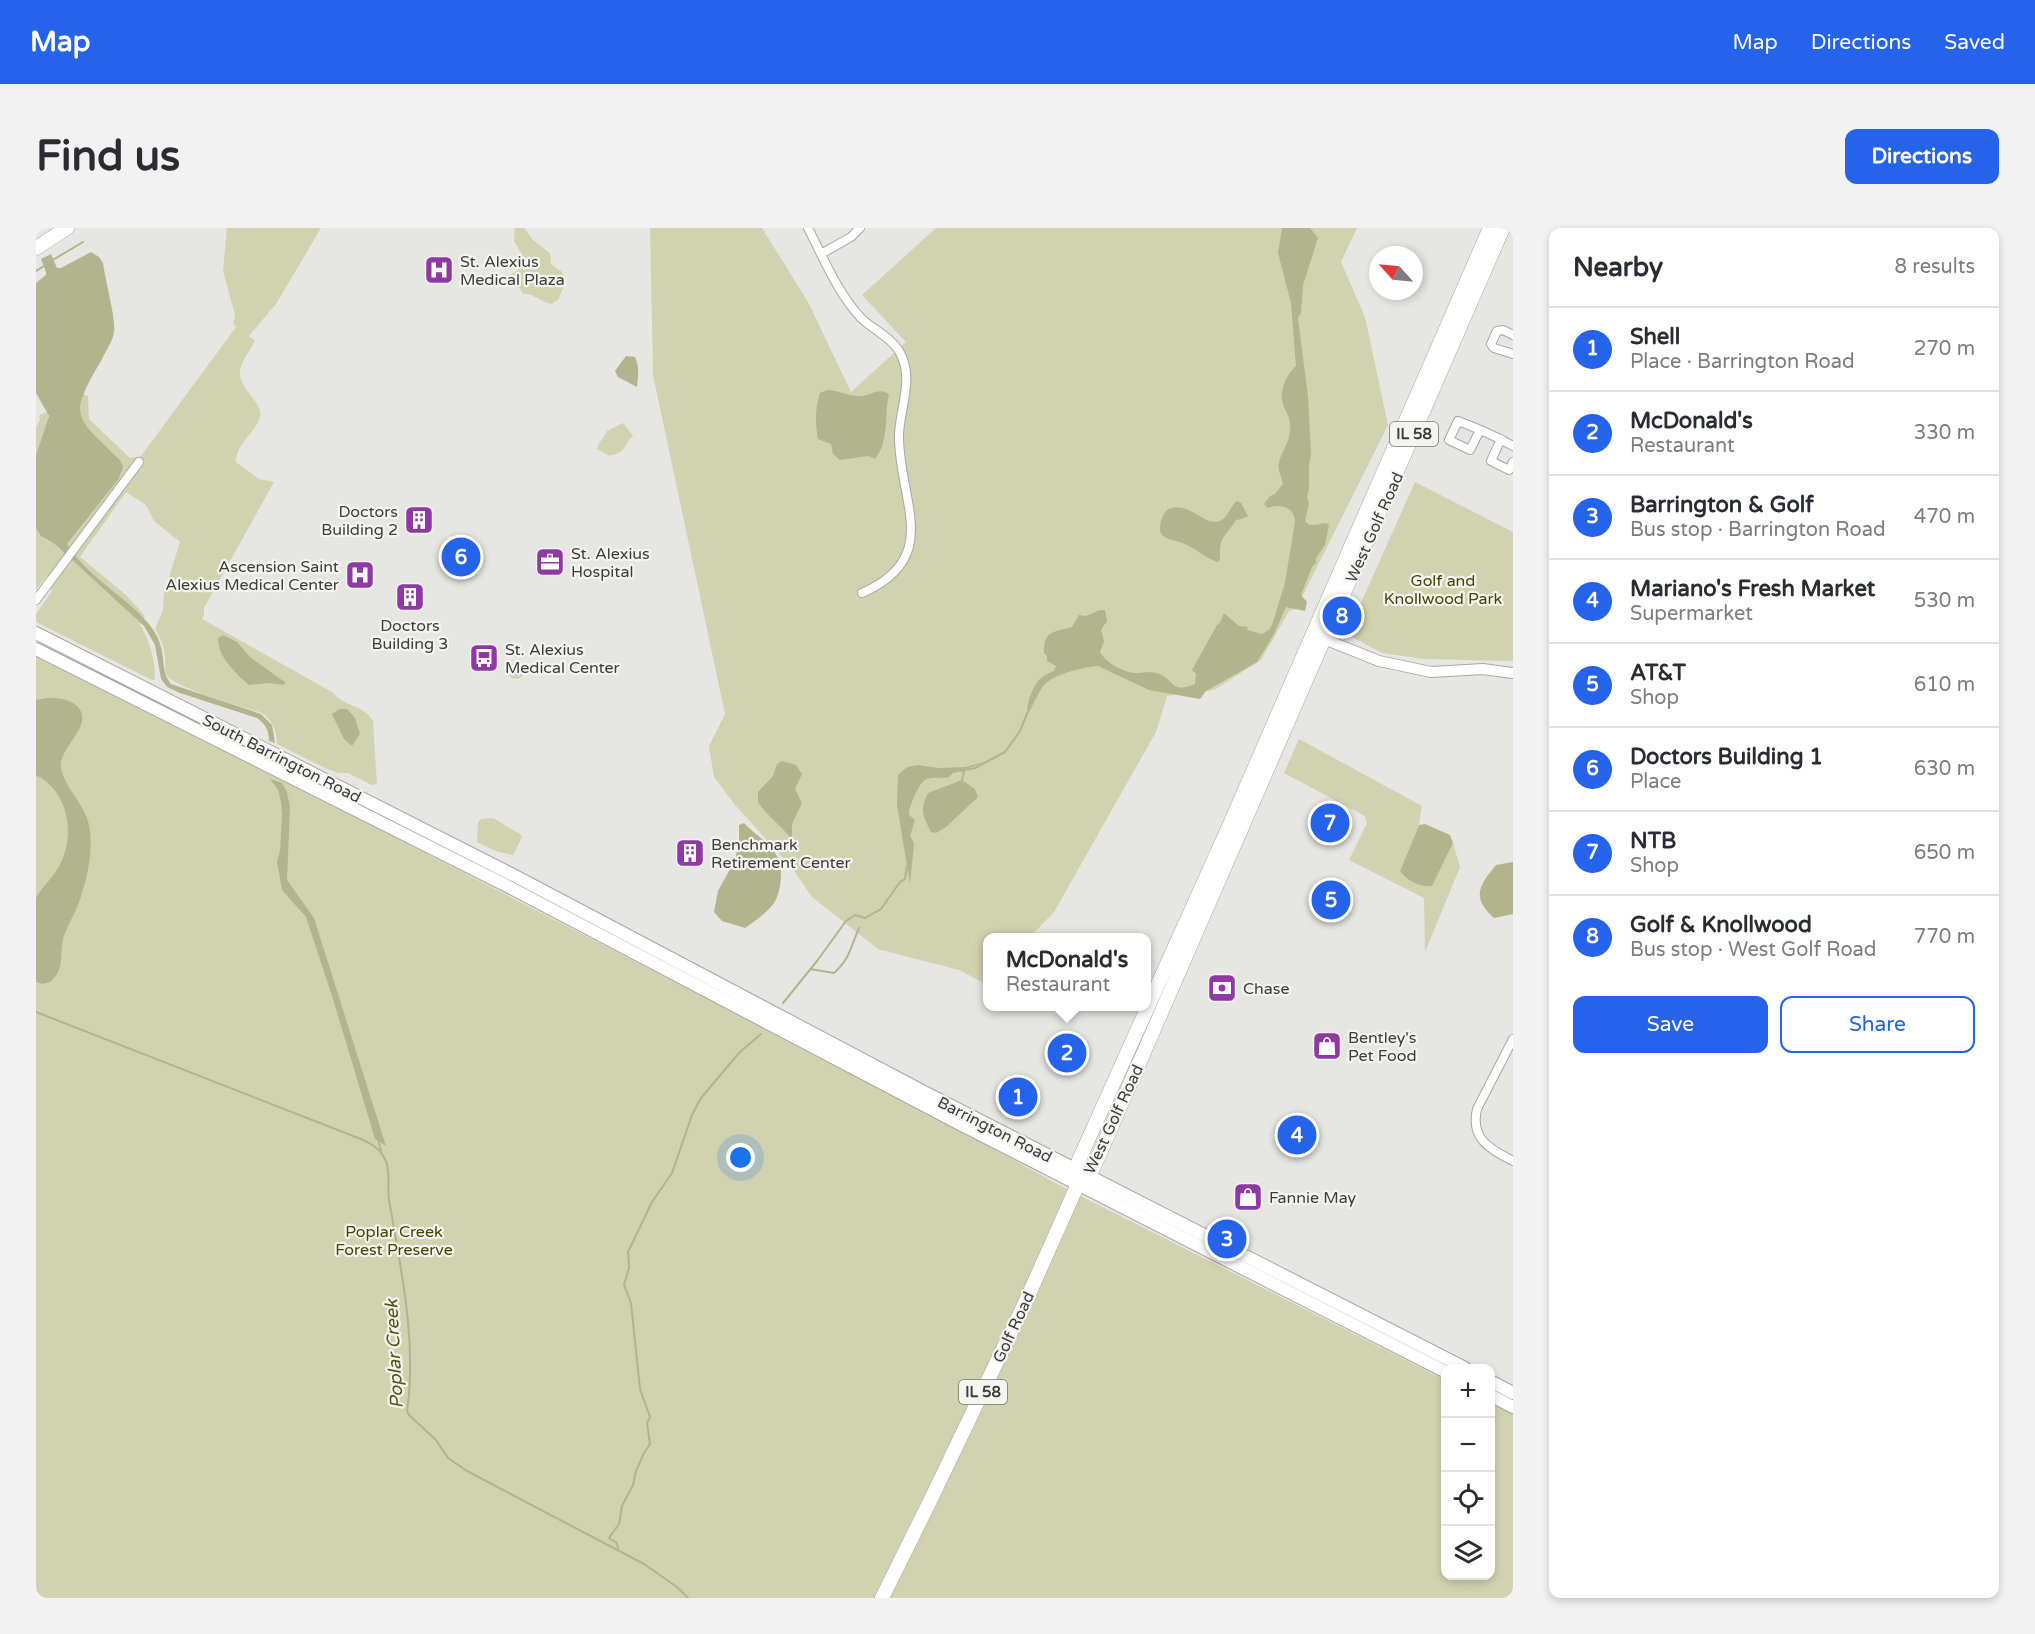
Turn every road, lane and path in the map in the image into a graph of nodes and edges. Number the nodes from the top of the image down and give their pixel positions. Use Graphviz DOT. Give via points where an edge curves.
graph roads {
  1 [pos="67,228"];
  2 [pos="808,228"];
  3 [pos="860,228"];
  4 [pos="1490,228"];
  5 [pos="1503,228"];
  6 [pos="36,248"];
  7 [pos="821,254"];
  8 [pos="1513,335"];
  9 [pos="1513,354"];
  10 [pos="1480,430"];
  11 [pos="1501,440"];
  12 [pos="1513,446"];
  13 [pos="138,462"];
  14 [pos="1513,462"];
  15 [pos="862,593"];
  16 [pos="36,600"];
  17 [pos="36,633"];
  18 [pos="1319,637"];
  19 [pos="36,649"];
  20 [pos="1513,673"];
  21 [pos="524,888"];
  22 [pos="1151,1000"];
  23 [pos="1146,1011"];
  24 [pos="1513,1039"];
  25 [pos="1513,1161"];
  26 [pos="1081,1177"];
  27 [pos="1457,1364"];
  28 [pos="1441,1369"];
  29 [pos="1495,1384"];
  30 [pos="1513,1393"];
  31 [pos="1495,1397"];
  32 [pos="1513,1407"];
  33 [pos="882,1598"];
  1 -- 6 [label="main road"];
  2 -- 7 [label="street"];
  3 -- 7 [label="street"];
  4 -- 18 [label="main road, West Golf Road / IL 58"];
  5 -- 18 [label="main road, West Golf Road / IL 58"];
  7 -- 15 [label="street" via="835,283 861,318 898,349 906,368 899,443 912,520 909,542 894,575"];
  8 -- 9 [label="street" via="1497,331 1491,344"];
  10 -- 11 [label="street"];
  11 -- 12 [label="street"];
  11 -- 14 [label="street" via="1491,461 1509,470"];
  13 -- 16 [label="street"];
  17 -- 21 [label="main road, South Barrington Road"];
  18 -- 20 [label="street" via="1379,662 1431,672 1483,669"];
  18 -- 22 [label="main road, West Golf Road / IL 58"];
  19 -- 21 [label="main road, South Barrington Road"];
  21 -- 26 [label="main road, Barrington Road" via="958,1123"];
  23 -- 26 [label="main road, West Golf Road / IL 58" via="1079,1160"];
  24 -- 25 [label="street" via="1475,1117 1478,1136 1492,1151"];
  26 -- 27 [label="main road, Barrington Road"];
  26 -- 28 [label="main road, Barrington Road"];
  26 -- 33 [label="main road, Golf Road / IL 58" via="1025,1303"];
  29 -- 30 [label="main road"];
  31 -- 32 [label="main road"];
}
